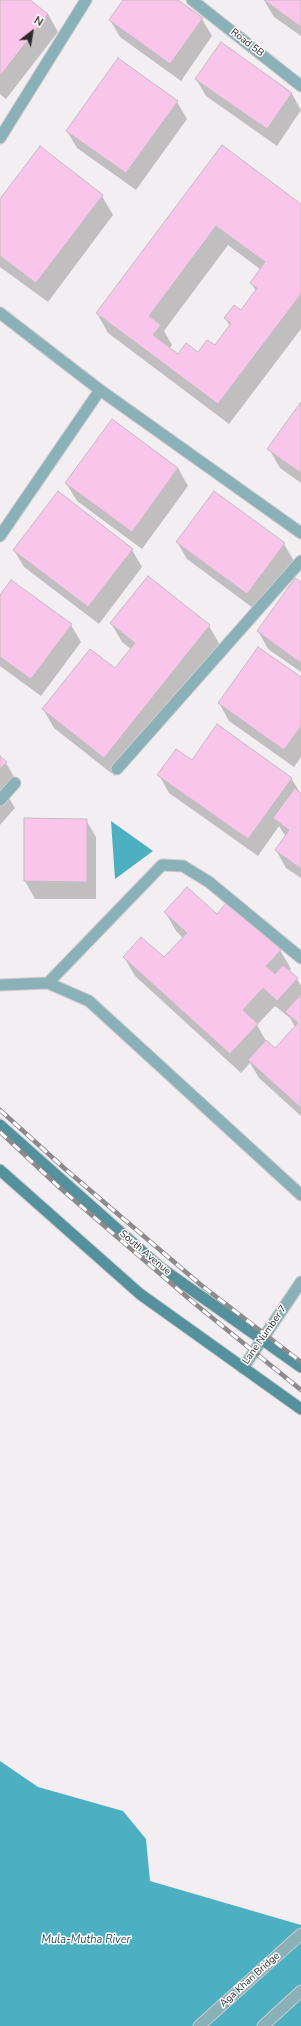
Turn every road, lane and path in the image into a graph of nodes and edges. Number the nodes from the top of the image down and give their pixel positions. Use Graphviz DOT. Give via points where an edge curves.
graph roads {
  1 [pos="86,0"];
  2 [pos="192,0"];
  3 [pos="301,86"];
  4 [pos="0,138"];
  5 [pos="0,313"];
  6 [pos="100,390"];
  7 [pos="301,533"];
  8 [pos="0,536"];
  9 [pos="301,561"];
  10 [pos="117,769"];
  11 [pos="15,783"];
  12 [pos="0,800"];
  13 [pos="301,958"];
  14 [pos="48,983"];
  15 [pos="0,985"];
  16 [pos="0,1125"];
  17 [pos="0,1170"];
  18 [pos="301,1195"];
  19 [pos="301,1282"];
  20 [pos="263,1340"];
  21 [pos="301,1367"];
  22 [pos="243,1368"];
  23 [pos="301,1409"];
  24 [pos="301,1934"];
  25 [pos="301,1991"];
  26 [pos="199,2026"];
  27 [pos="263,2026"];
  1 -- 4 [label="street"];
  2 -- 3 [label="street, Road 5B"];
  5 -- 6 [label="street"];
  6 -- 7 [label="street"];
  6 -- 8 [label="street"];
  9 -- 10 [label="street"];
  11 -- 12 [label="street"];
  13 -- 14 [label="street" via="209,882 183,866 162,865"];
  14 -- 15 [label="street"];
  14 -- 18 [label="street" via="89,1001"];
  16 -- 20 [label="main road, South Avenue" via="161,1268"];
  17 -- 22 [label="main road" via="140,1294"];
  19 -- 20 [label="street, Lane Number 7"];
  20 -- 21 [label="main road, South Avenue"];
  20 -- 22 [label="street, Lane Number 7"];
  22 -- 23 [label="main road"];
  24 -- 26 [label="street, Aga Khan Bridge"];
  25 -- 27 [label="street"];
}
